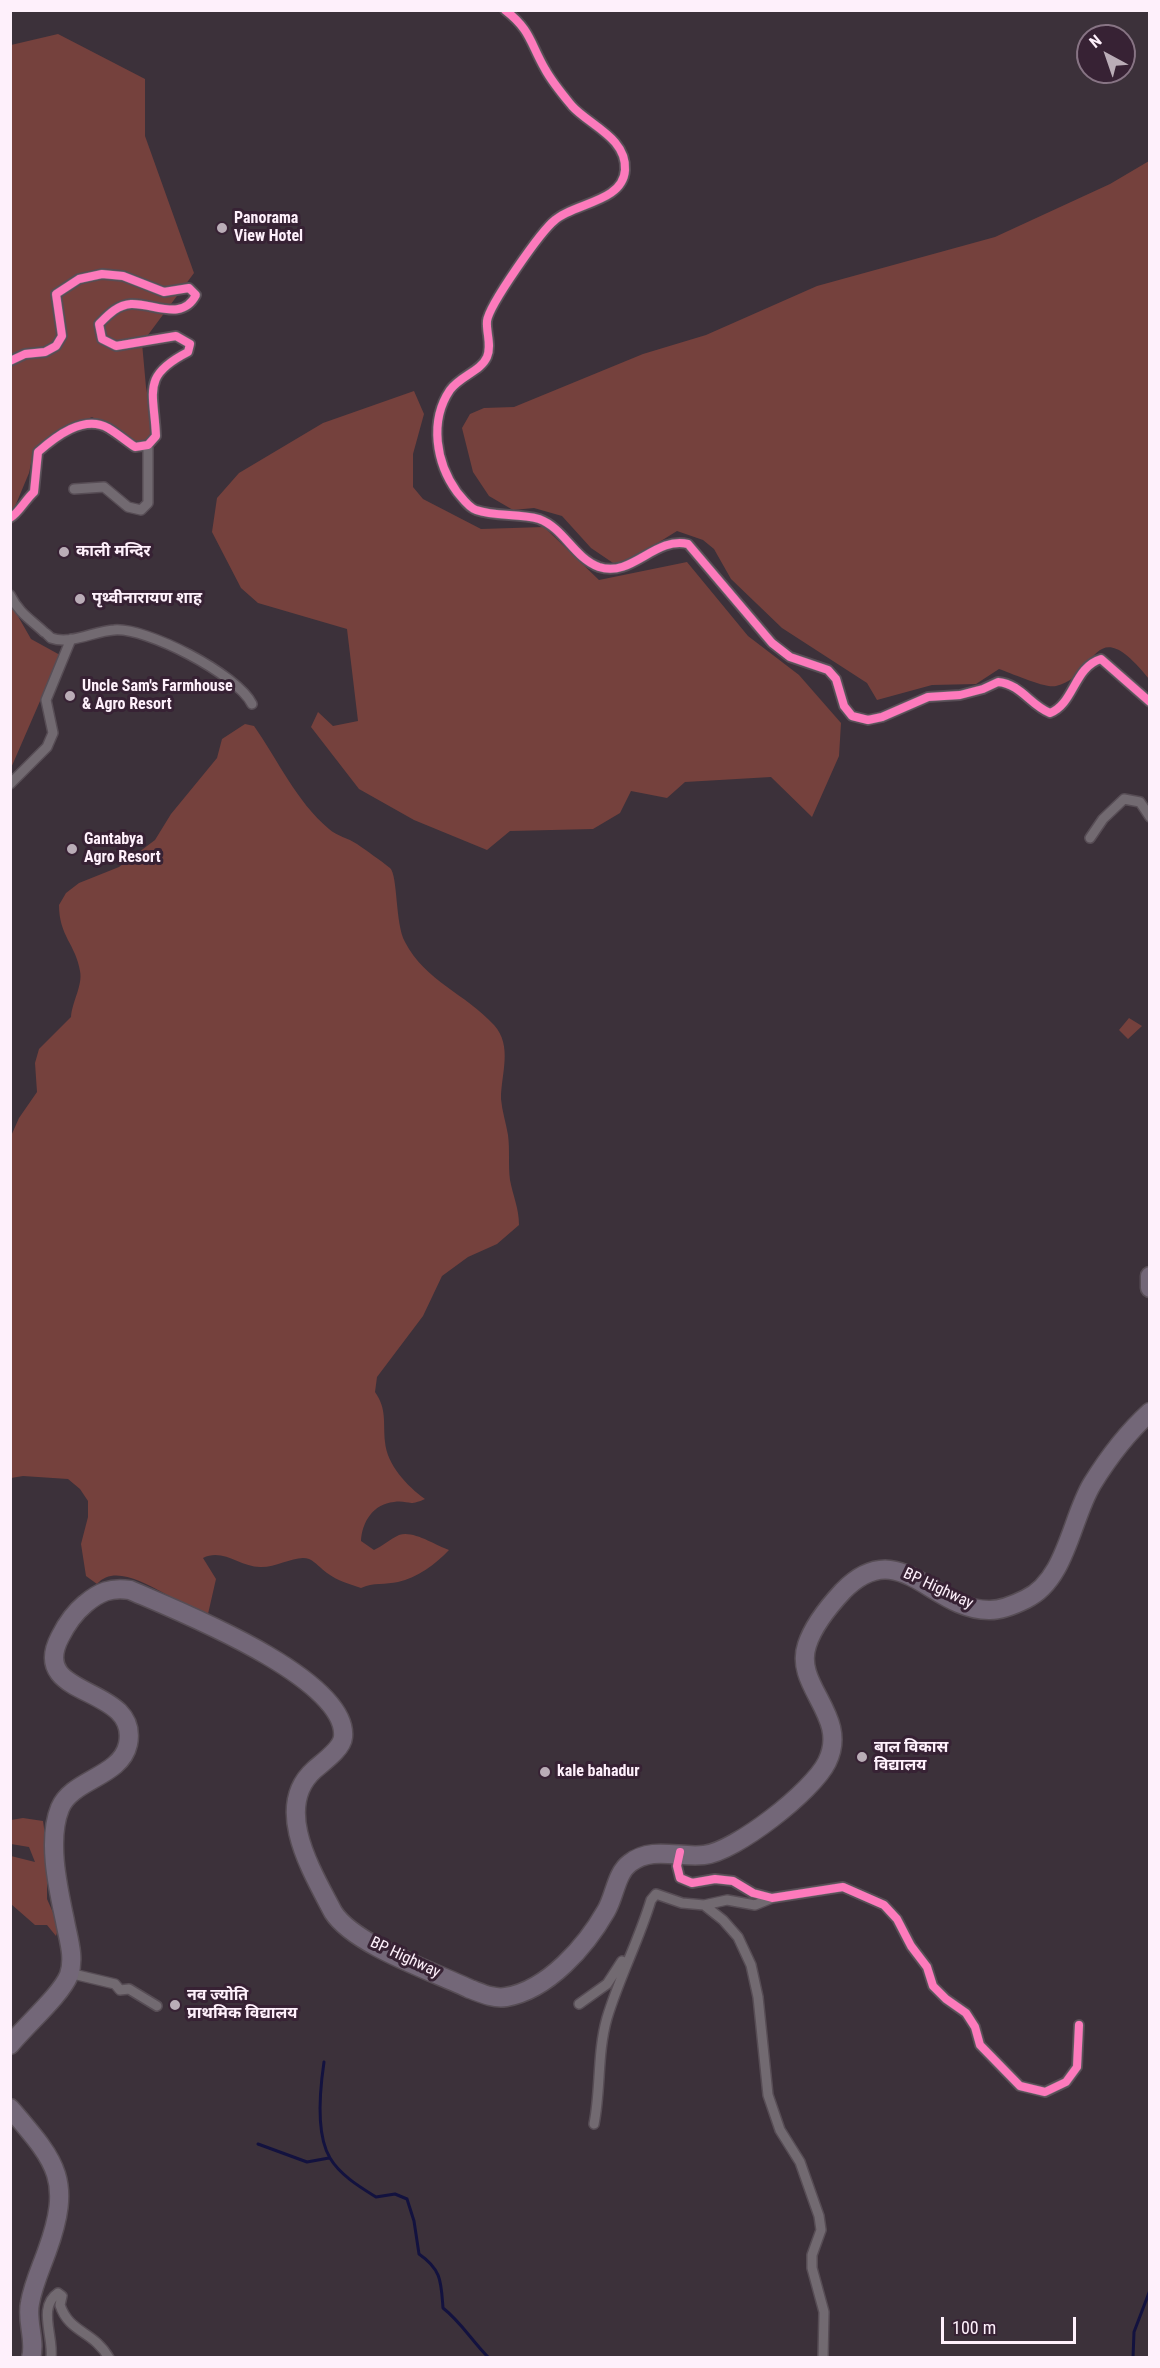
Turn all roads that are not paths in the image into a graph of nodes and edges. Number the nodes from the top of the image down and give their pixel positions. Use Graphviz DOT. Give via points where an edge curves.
graph roads {
  1 [pos="505,10"];
  2 [pos="10,361"];
  3 [pos="148,446"];
  4 [pos="74,489"];
  5 [pos="10,518"];
  6 [pos="10,595"];
  7 [pos="71,639"];
  8 [pos="1149,702"];
  9 [pos="252,704"];
  10 [pos="10,784"];
  11 [pos="1149,817"];
  12 [pos="1090,838"];
  13 [pos="1149,1276"];
  14 [pos="1149,1288"];
  15 [pos="1149,1412"];
  16 [pos="680,1852"];
  17 [pos="772,1898"];
  18 [pos="704,1905"];
  19 [pos="645,1919"];
  20 [pos="69,1973"];
  21 [pos="579,2004"];
  22 [pos="157,2006"];
  23 [pos="1079,2025"];
  24 [pos="10,2045"];
  25 [pos="10,2108"];
  26 [pos="594,2124"];
  27 [pos="32,2358"];
  28 [pos="51,2358"];
  29 [pos="109,2358"];
  30 [pos="823,2358"];
  1 -- 8 [label="street" via="526,28 546,70 571,104 610,136 624,160 625,171 620,185 592,203 569,210 544,231 487,320 487,359 457,382 445,400 438,452 462,498 474,510 540,519 598,566 616,570 673,543 688,544 772,643 790,657 828,670 852,716 868,720 882,717 928,697 960,695 998,682 1015,686 1050,713 1059,710 1088,666 1101,659"];
  2 -- 3 [label="street" via="56,346 62,336 56,294 79,279 102,274 123,276 165,292 189,288 196,296 181,310 131,304 115,309 99,324 102,339 116,346 176,336 190,344 188,352 165,364 156,378 152,392 156,436"];
  3 -- 4 [label="street" via="148,503 141,510 128,507 104,487"];
  3 -- 5 [label="street" via="135,447 98,425 83,425 64,432 38,453 34,492 16,516"];
  6 -- 7 [label="street" via="20,613 50,638"];
  7 -- 9 [label="street" via="114,630 140,631 226,675 241,687"];
  7 -- 10 [label="street" via="46,700 52,733 47,747"];
  11 -- 12 [label="street" via="1140,802 1124,799"];
  13 -- 14 [label="highway"];
  15 -- 16 [label="highway, BP Highway" via="1131,1430 1092,1485 1059,1562 1038,1592 990,1610 963,1603 887,1569 868,1572 844,1590 823,1616 805,1652 809,1678 831,1723 832,1749 826,1765 795,1798 742,1840 703,1855"];
  16 -- 17 [label="street" via="677,1866 680,1878 686,1881 733,1881 753,1893"];
  16 -- 20 [label="highway, BP Highway" via="644,1857 627,1864 606,1911 591,1933 555,1972 531,1988 506,1997 470,1989 372,1944 346,1928 333,1912 314,1875 297,1826 295,1807 299,1791 343,1739 341,1720 331,1703 273,1656 130,1590 109,1589 78,1610 62,1633 52,1659 67,1681 114,1706 129,1728 124,1755 67,1798 56,1821 59,1889 72,1958"];
  17 -- 18 [label="street" via="755,1905 727,1900"];
  17 -- 23 [label="street" via="843,1887 884,1905 897,1918 927,1967 933,1986 966,2013 980,2045 1020,2086 1045,2092 1066,2082 1077,2067"];
  18 -- 19 [label="street" via="656,1894"];
  18 -- 30 [label="street" via="738,1937 751,1965 768,2095 780,2130 800,2162 819,2216 822,2230 812,2255 812,2268 824,2312"];
  19 -- 21 [label="street" via="608,1984"];
  19 -- 26 [label="street" via="606,2019"];
  20 -- 22 [label="street" via="115,1984 120,1990 129,1989"];
  20 -- 24 [label="highway"];
  25 -- 27 [label="highway" via="51,2161 58,2176 61,2200 29,2305"];
  28 -- 29 [label="street" via="48,2307 58,2293 69,2325 93,2337"];
}
